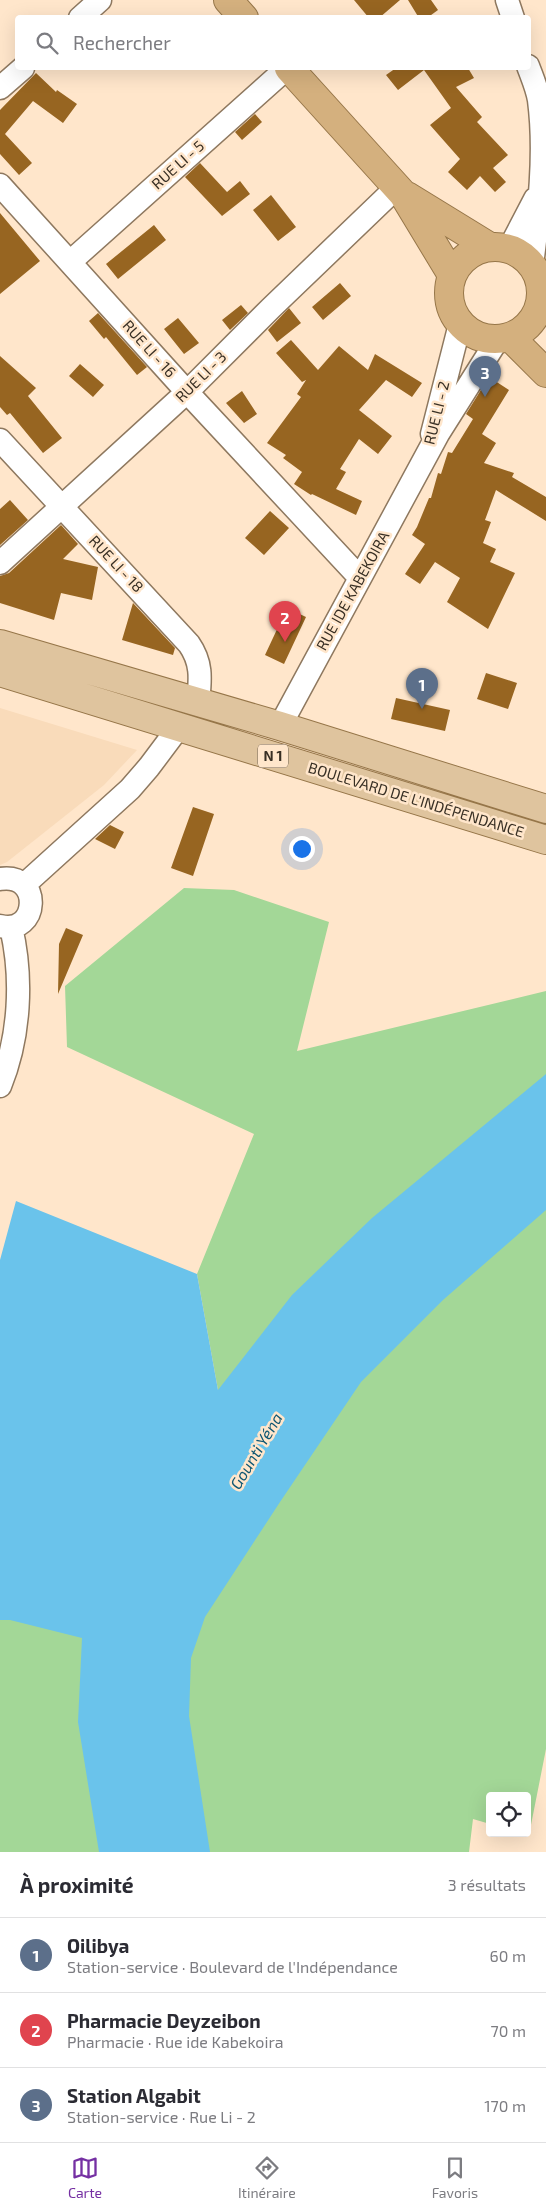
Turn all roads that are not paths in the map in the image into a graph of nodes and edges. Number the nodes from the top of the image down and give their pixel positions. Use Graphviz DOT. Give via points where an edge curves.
graph roads {
  1 [pos="100,0"];
  2 [pos="228,0"];
  3 [pos="507,0"];
  4 [pos="83,15"];
  5 [pos="241,15"];
  6 [pos="512,15"];
  7 [pos="21,70"];
  8 [pos="286,70"];
  9 [pos="290,70"];
  10 [pos="530,70"];
  11 [pos="0,88"];
  12 [pos="543,97"];
  13 [pos="0,185"];
  14 [pos="542,187"];
  15 [pos="400,191"];
  16 [pos="499,248"];
  17 [pos="70,262"];
  18 [pos="532,265"];
  19 [pos="452,275"];
  20 [pos="543,311"];
  21 [pos="460,324"];
  22 [pos="504,338"];
  23 [pos="546,373"];
  24 [pos="187,392"];
  25 [pos="0,440"];
  26 [pos="426,456"];
  27 [pos="62,505"];
  28 [pos="0,563"];
  29 [pos="360,578"];
  30 [pos="0,644"];
  31 [pos="0,672"];
  32 [pos="198,703"];
  33 [pos="280,726"];
  34 [pos="179,727"];
  35 [pos="546,809"];
  36 [pos="546,840"];
  37 [pos="0,879"];
  38 [pos="24,885"];
  39 [pos="6,927"];
  40 [pos="0,1086"];
  1 -- 4 [label="street"];
  2 -- 5 [label="highway"];
  3 -- 6 [label="street"];
  7 -- 11 [label="street"];
  8 -- 17 [label="street, RUE LI - 5"];
  9 -- 15 [label="highway"];
  10 -- 12 [label="street"];
  12 -- 14 [label="street"];
  13 -- 17 [label="street, RUE LI - 16"];
  14 -- 16 [label="street"];
  14 -- 18 [label="street"];
  15 -- 16 [label="highway"];
  15 -- 19 [label="highway"];
  15 -- 24 [label="street, RUE LI - 3" via="270,308"];
  16 -- 18 [label="highway" via="522,255"];
  16 -- 19 [label="highway" via="474,252"];
  17 -- 24 [label="street, RUE LI - 16"];
  18 -- 20 [label="highway" via="541,288"];
  19 -- 21 [label="highway" via="449,301"];
  20 -- 22 [label="highway" via="526,327"];
  21 -- 22 [label="highway" via="484,338"];
  21 -- 26 [label="street, RUE LI - 2"];
  22 -- 23 [label="highway"];
  22 -- 26 [label="street, RUE LI - 2" via="445,422"];
  24 -- 27 [label="street, RUE LI - 3"];
  24 -- 29 [label="street, RUE LI - 16"];
  25 -- 27 [label="street, RUE LI - 18"];
  26 -- 29 [label="street, RUE IDE KABEKOIRA"];
  27 -- 28 [label="street, RUE LI - 3"];
  27 -- 32 [label="street, RUE LI - 18" via="190,644 201,675"];
  29 -- 33 [label="street, RUE IDE KABEKOIRA"];
  30 -- 32 [label="main road, BOULEVARD DE L'INDÉPENDANCE"];
  31 -- 34 [label="main road, BOULEVARD DE L'INDÉPENDANCE / N 1"];
  32 -- 33 [label="main road, BOULEVARD DE L'INDÉPENDANCE"];
  33 -- 35 [label="main road, BOULEVARD DE L'INDÉPENDANCE / N 1"];
  34 -- 36 [label="main road, BOULEVARD DE L'INDÉPENDANCE / N 1"];
  34 -- 38 [label="street" via="130,789"];
  37 -- 38 [label="street" via="9,878"];
  38 -- 39 [label="street" via="31,899 29,914 24,920"];
  39 -- 40 [label="street" via="17,954 16,1017 11,1052"];
}
